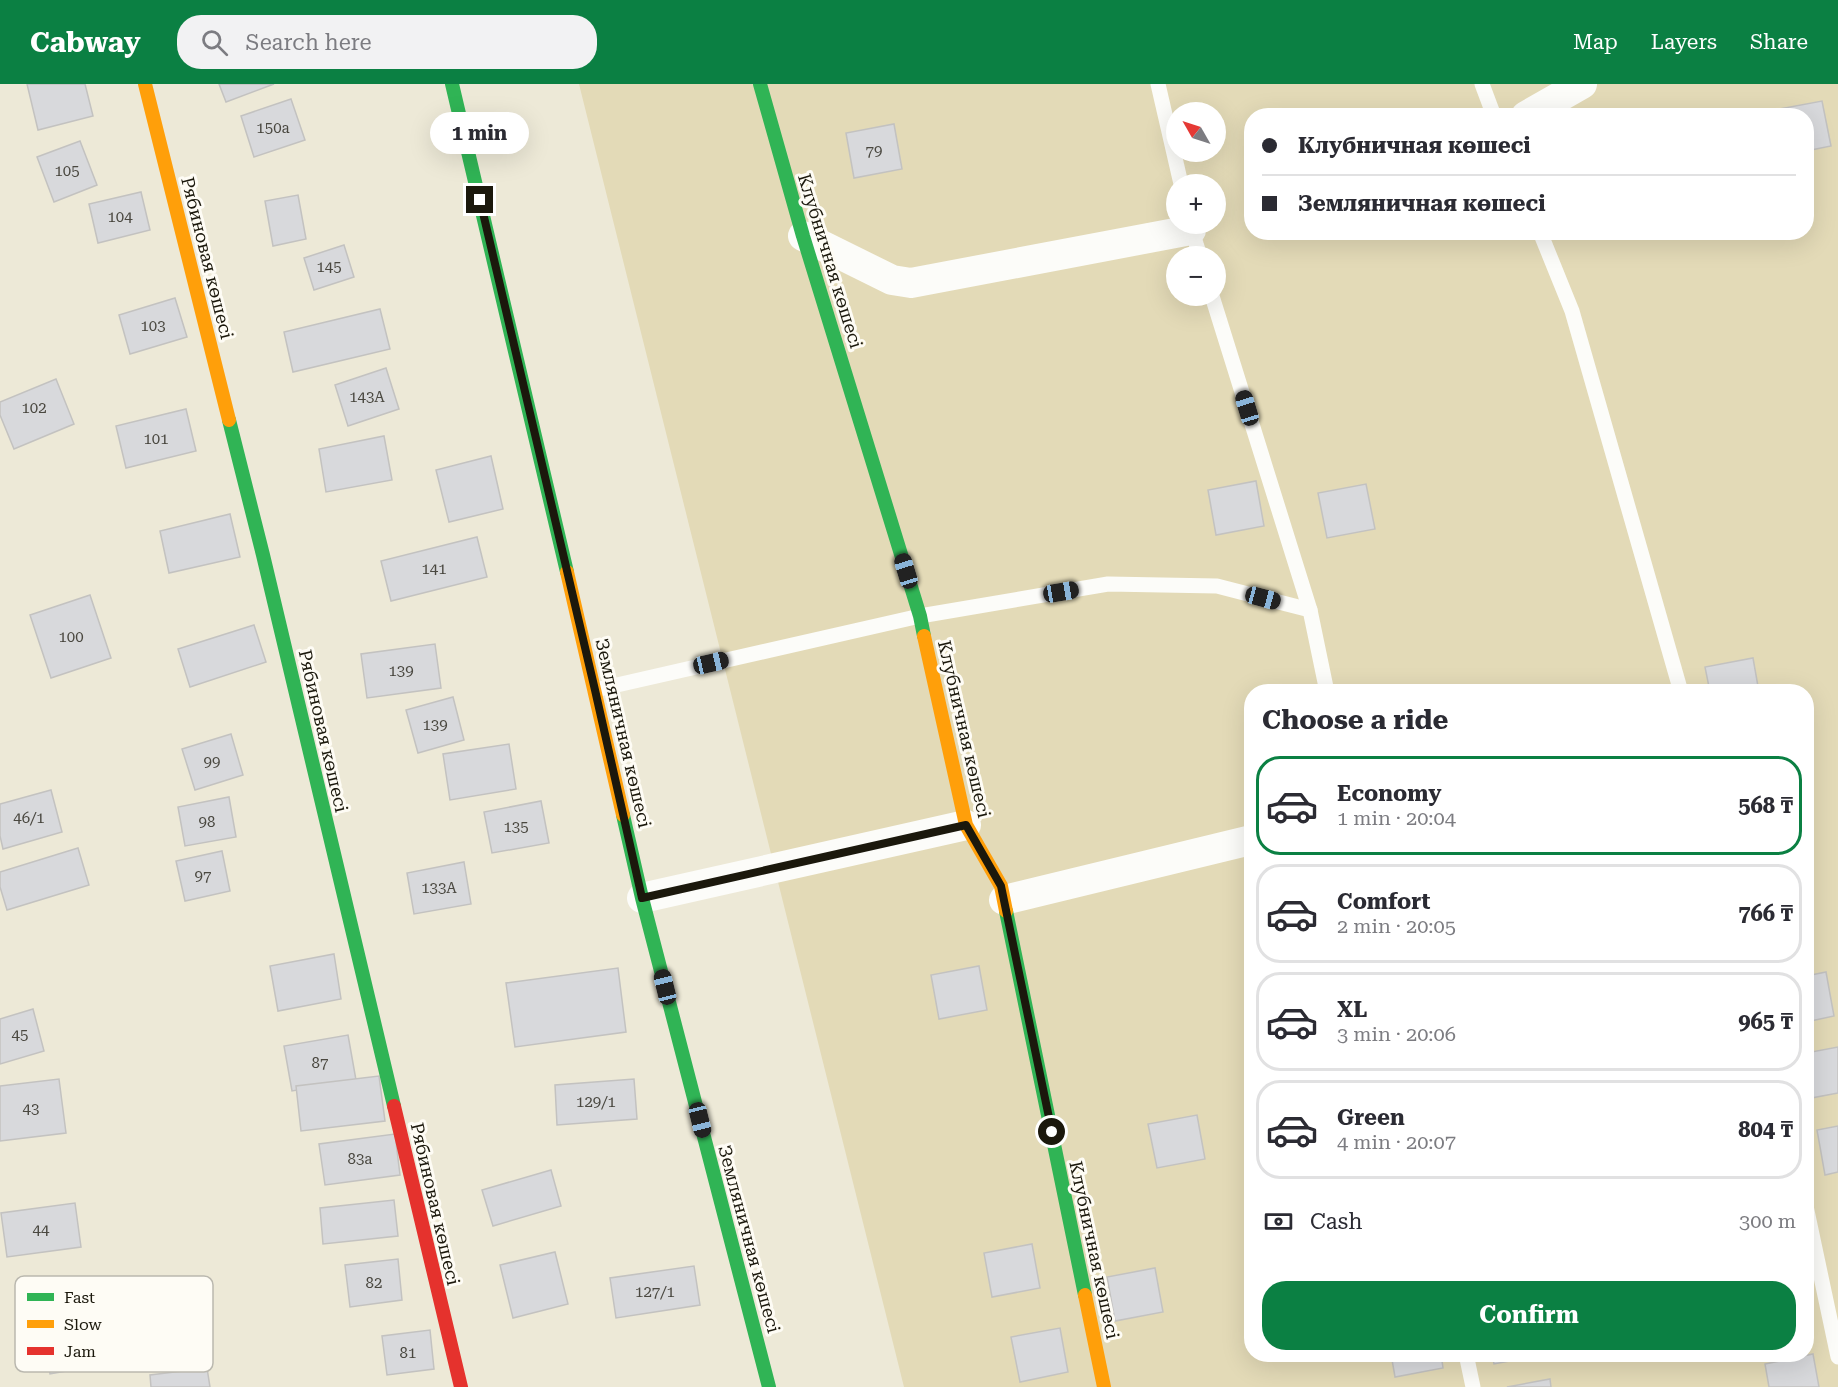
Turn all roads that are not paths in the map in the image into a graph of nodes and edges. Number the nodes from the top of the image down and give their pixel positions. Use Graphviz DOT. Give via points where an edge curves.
graph roads {
  1 [pos="145,84"];
  2 [pos="452,84"];
  3 [pos="760,84"];
  4 [pos="1158,84"];
  5 [pos="1482,84"];
  6 [pos="1582,84"];
  7 [pos="1491,108"];
  8 [pos="1540,108"];
  9 [pos="1179,174"];
  10 [pos="803,236"];
  11 [pos="1194,236"];
  12 [pos="1543,240"];
  13 [pos="1215,306"];
  14 [pos="1310,610"];
  15 [pos="920,616"];
  16 [pos="1325,684"];
  17 [pos="1679,684"];
  18 [pos="595,690"];
  19 [pos="966,825"];
  20 [pos="1244,842"];
  21 [pos="642,898"];
  22 [pos="1004,900"];
  23 [pos="1814,1244"];
  24 [pos="1838,1357"];
  25 [pos="1468,1362"];
  26 [pos="461,1387"];
  27 [pos="769,1387"];
  28 [pos="1104,1387"];
  29 [pos="1473,1387"];
  1 -- 26 [label="street, Рябиновая көшесі" via="263,555"];
  2 -- 18 [label="street, Земляничная көшесі"];
  3 -- 10 [label="street, Клубничная көшесі"];
  4 -- 9 [label="lane"];
  5 -- 7 [label="lane"];
  6 -- 8 [label="street"];
  10 -- 11 [label="street" via="892,280 911,283"];
  10 -- 15 [label="street, Клубничная көшесі"];
  12 -- 17 [label="lane" via="1572,311"];
  13 -- 14 [label="lane"];
  14 -- 15 [label="lane" via="1217,586 1108,584"];
  14 -- 16 [label="lane"];
  15 -- 18 [label="lane"];
  15 -- 19 [label="street, Клубничная көшесі"];
  18 -- 21 [label="street, Земляничная көшесі"];
  19 -- 21 [label="street"];
  19 -- 22 [label="street, Клубничная көшесі" via="1001,886"];
  20 -- 22 [label="street"];
  21 -- 27 [label="street, Земляничная көшесі"];
  22 -- 28 [label="street, Клубничная көшесі"];
  23 -- 24 [label="lane"];
  25 -- 29 [label="lane"];
}
